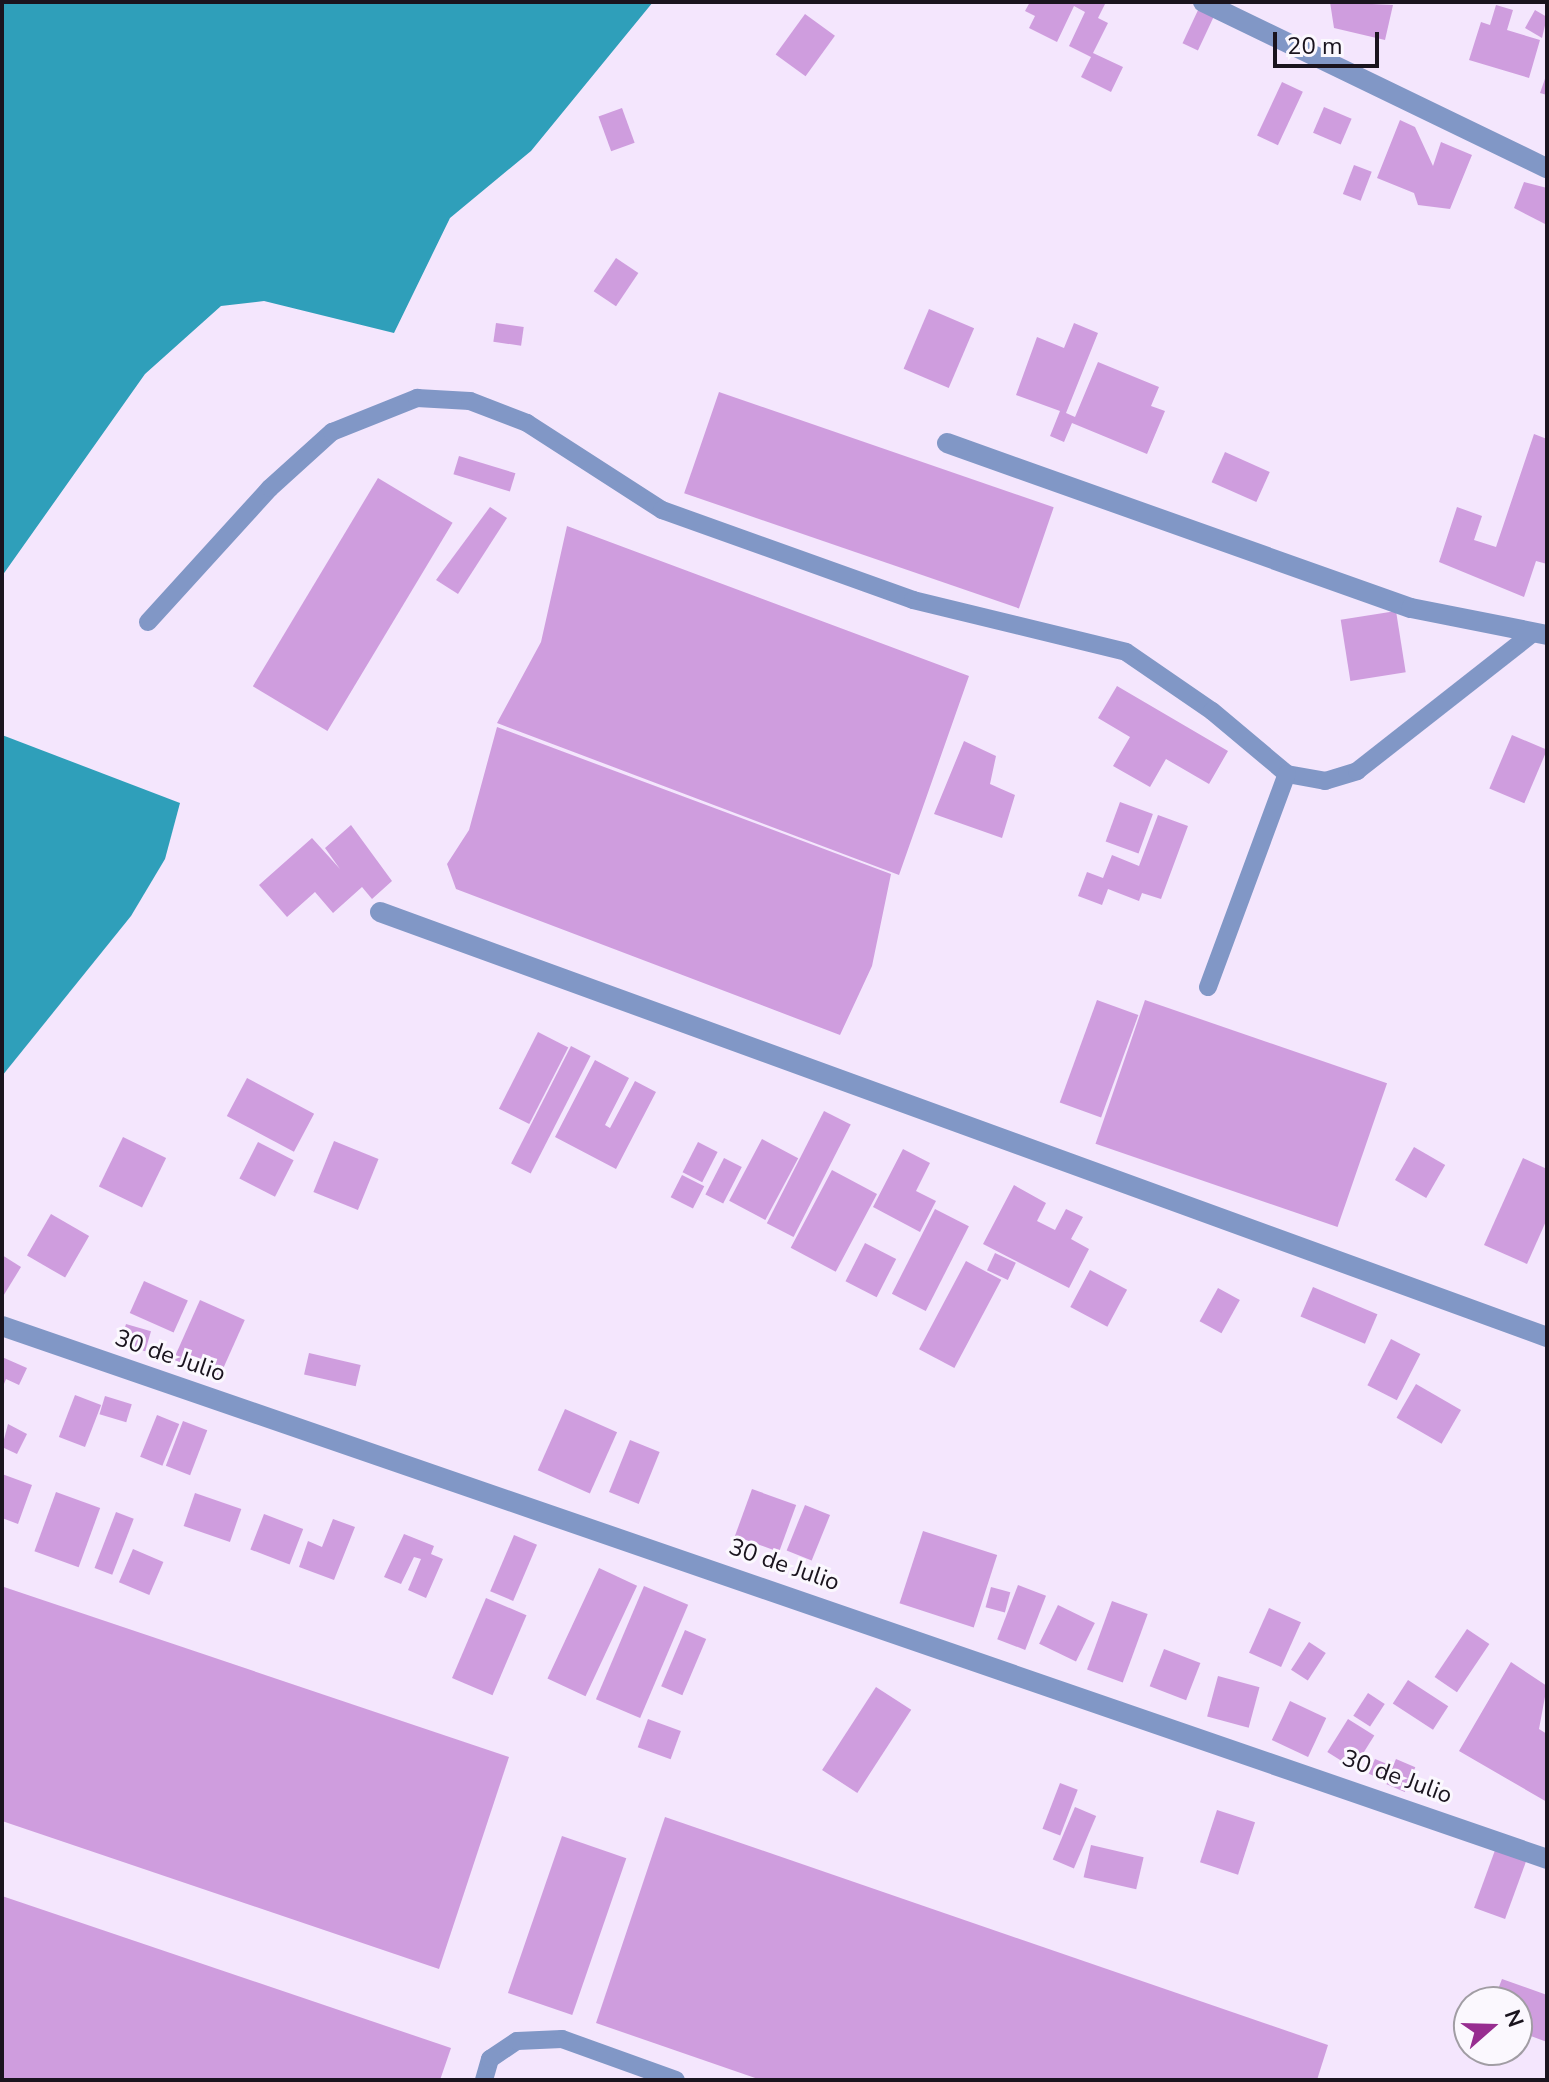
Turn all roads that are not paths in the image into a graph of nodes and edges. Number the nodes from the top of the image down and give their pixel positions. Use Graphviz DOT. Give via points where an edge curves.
graph roads {
  1 [pos="1203,2"];
  2 [pos="1547,168"];
  3 [pos="947,443"];
  4 [pos="148,622"];
  5 [pos="1540,634"];
  6 [pos="1287,774"];
  7 [pos="380,912"];
  8 [pos="1208,987"];
  9 [pos="2,1326"];
  10 [pos="1547,1337"];
  11 [pos="1547,1859"];
  12 [pos="484,2080"];
  13 [pos="676,2080"];
  1 -- 2 [label="street"];
  3 -- 5 [label="street" via="1411,608"];
  4 -- 6 [label="lane" via="270,488 332,432 417,398 470,401 527,423 662,510 913,600 1126,652 1212,711"];
  5 -- 6 [label="lane" via="1357,771 1325,781"];
  6 -- 8 [label="lane"];
  7 -- 10 [label="street"];
  9 -- 11 [label="street, 30 de Julio"];
  12 -- 13 [label="lane" via="490,2059 517,2041 562,2039"];
}
